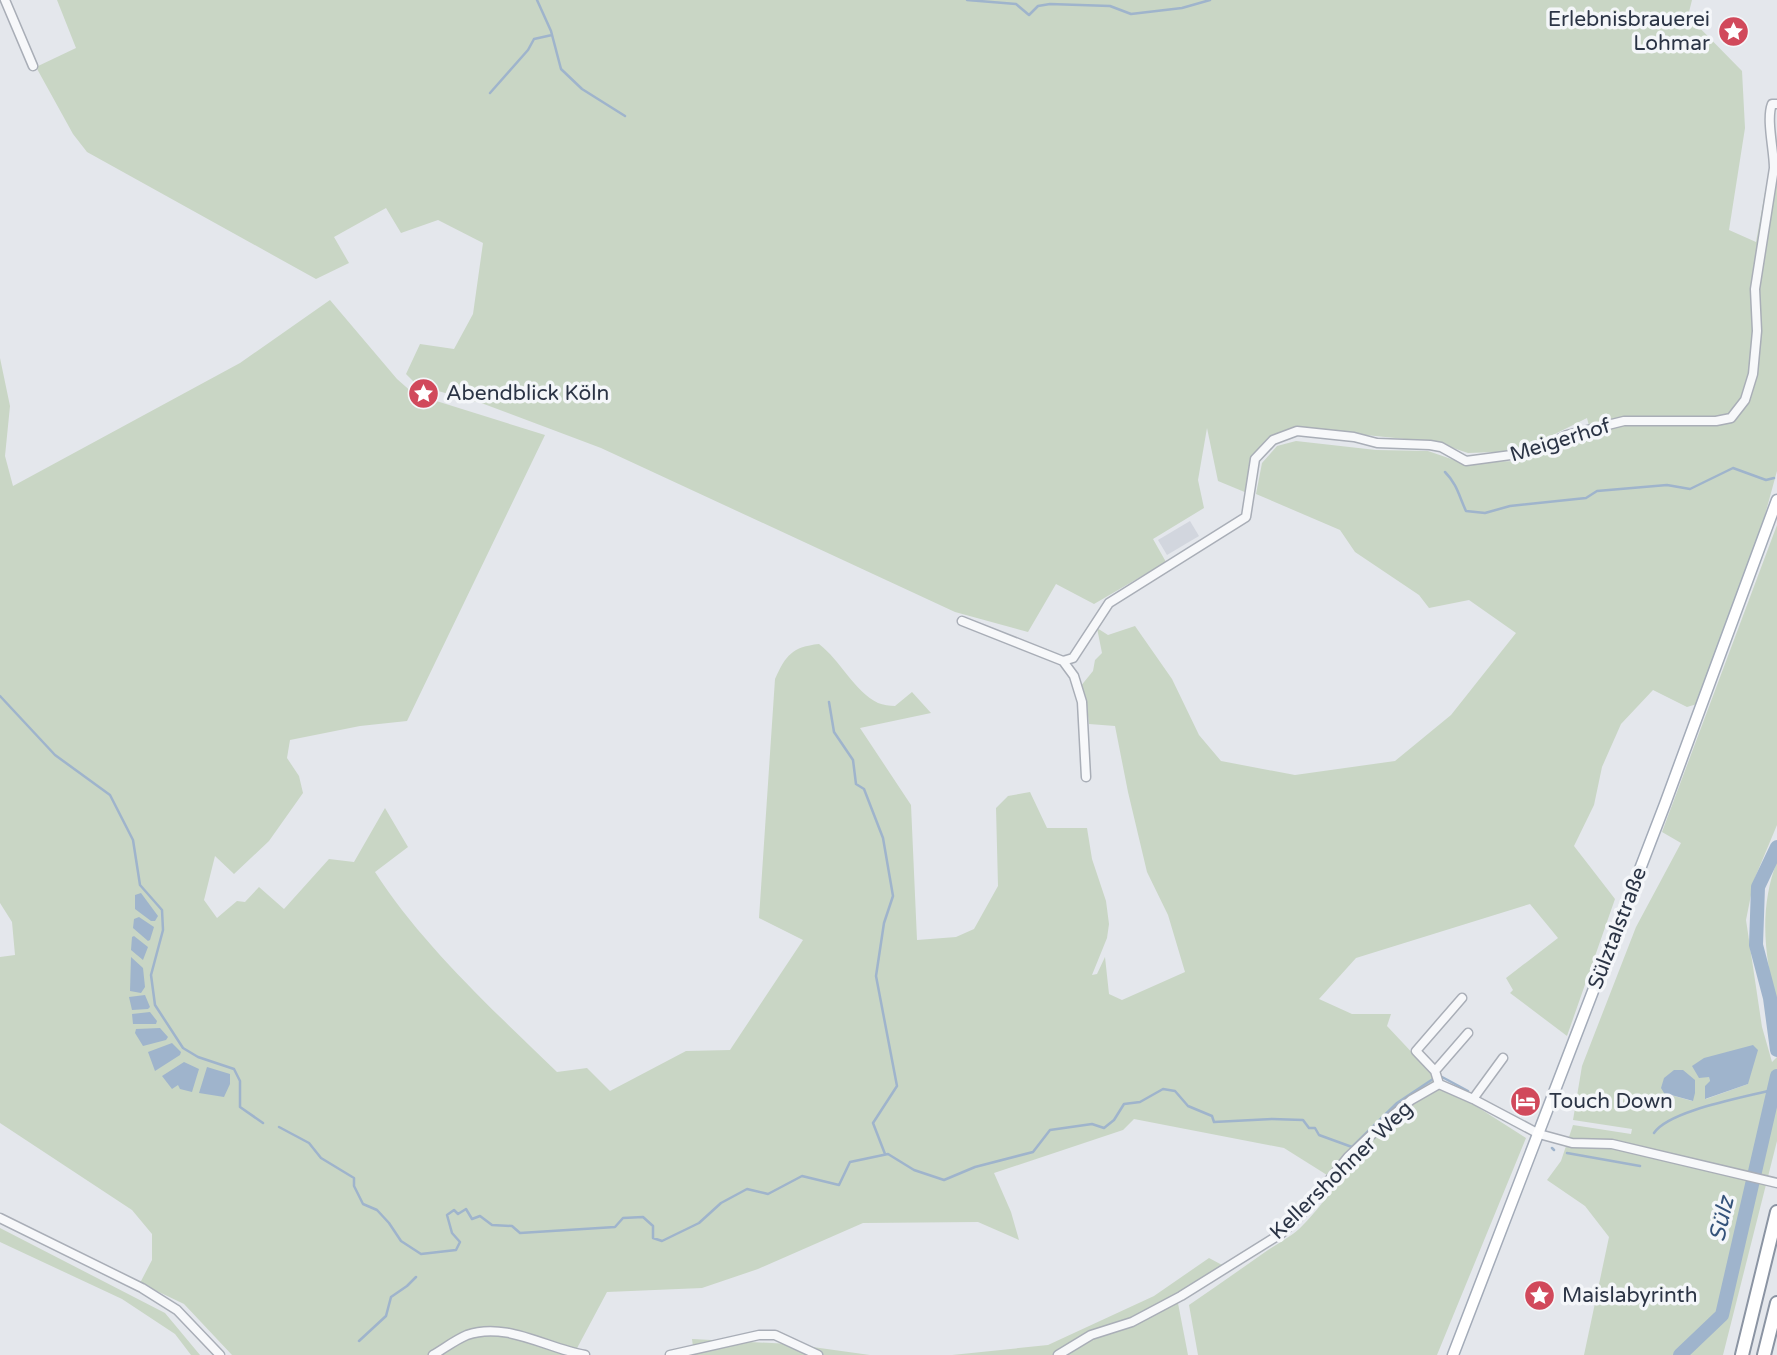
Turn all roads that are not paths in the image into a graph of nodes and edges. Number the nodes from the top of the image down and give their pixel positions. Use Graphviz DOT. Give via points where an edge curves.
graph roads {
  1 [pos="5,0"];
  2 [pos="33,66"];
  3 [pos="1777,104"];
  4 [pos="1777,500"];
  5 [pos="962,621"];
  6 [pos="1063,661"];
  7 [pos="1086,777"];
  8 [pos="1462,998"];
  9 [pos="1468,1033"];
  10 [pos="1503,1058"];
  11 [pos="1435,1071"];
  12 [pos="1439,1084"];
  13 [pos="1473,1099"];
  14 [pos="1539,1134"];
  15 [pos="1777,1183"];
  16 [pos="1777,1212"];
  17 [pos="0,1218"];
  18 [pos="1777,1303"];
  19 [pos="220,1355"];
  20 [pos="433,1355"];
  21 [pos="585,1355"];
  22 [pos="670,1355"];
  23 [pos="818,1355"];
  24 [pos="1058,1355"];
  25 [pos="1453,1355"];
  26 [pos="1742,1355"];
  27 [pos="1764,1355"];
  1 -- 2 [label="street"];
  3 -- 6 [label="street, Meigerhof" via="1772,104 1769,112 1774,168 1755,289 1753,374 1745,400 1731,418 1624,421 1567,435 1534,452 1466,461 1430,445 1377,443 1327,433 1283,435 1255,459 1247,517 1109,603 1073,658"];
  4 -- 14 [label="main road, Sülztalstraße"];
  5 -- 6 [label="street"];
  6 -- 7 [label="street" via="1074,676 1082,702"];
  8 -- 11 [label="street" via="1416,1051"];
  9 -- 11 [label="street"];
  10 -- 13 [label="street"];
  11 -- 12 [label="street"];
  12 -- 13 [label="street"];
  12 -- 24 [label="street, Kellershohner Weg" via="1411,1100 1348,1157 1282,1233 1181,1296 1132,1322 1091,1335"];
  13 -- 14 [label="street"];
  14 -- 15 [label="street" via="1572,1143 1612,1144"];
  14 -- 25 [label="main road, Sülztalstraße"];
  16 -- 26 [label="highway"];
  17 -- 19 [label="street" via="142,1288 177,1310"];
  18 -- 27 [label="highway"];
  20 -- 21 [label="street" via="481,1331"];
  22 -- 23 [label="street" via="775,1335"];
}
